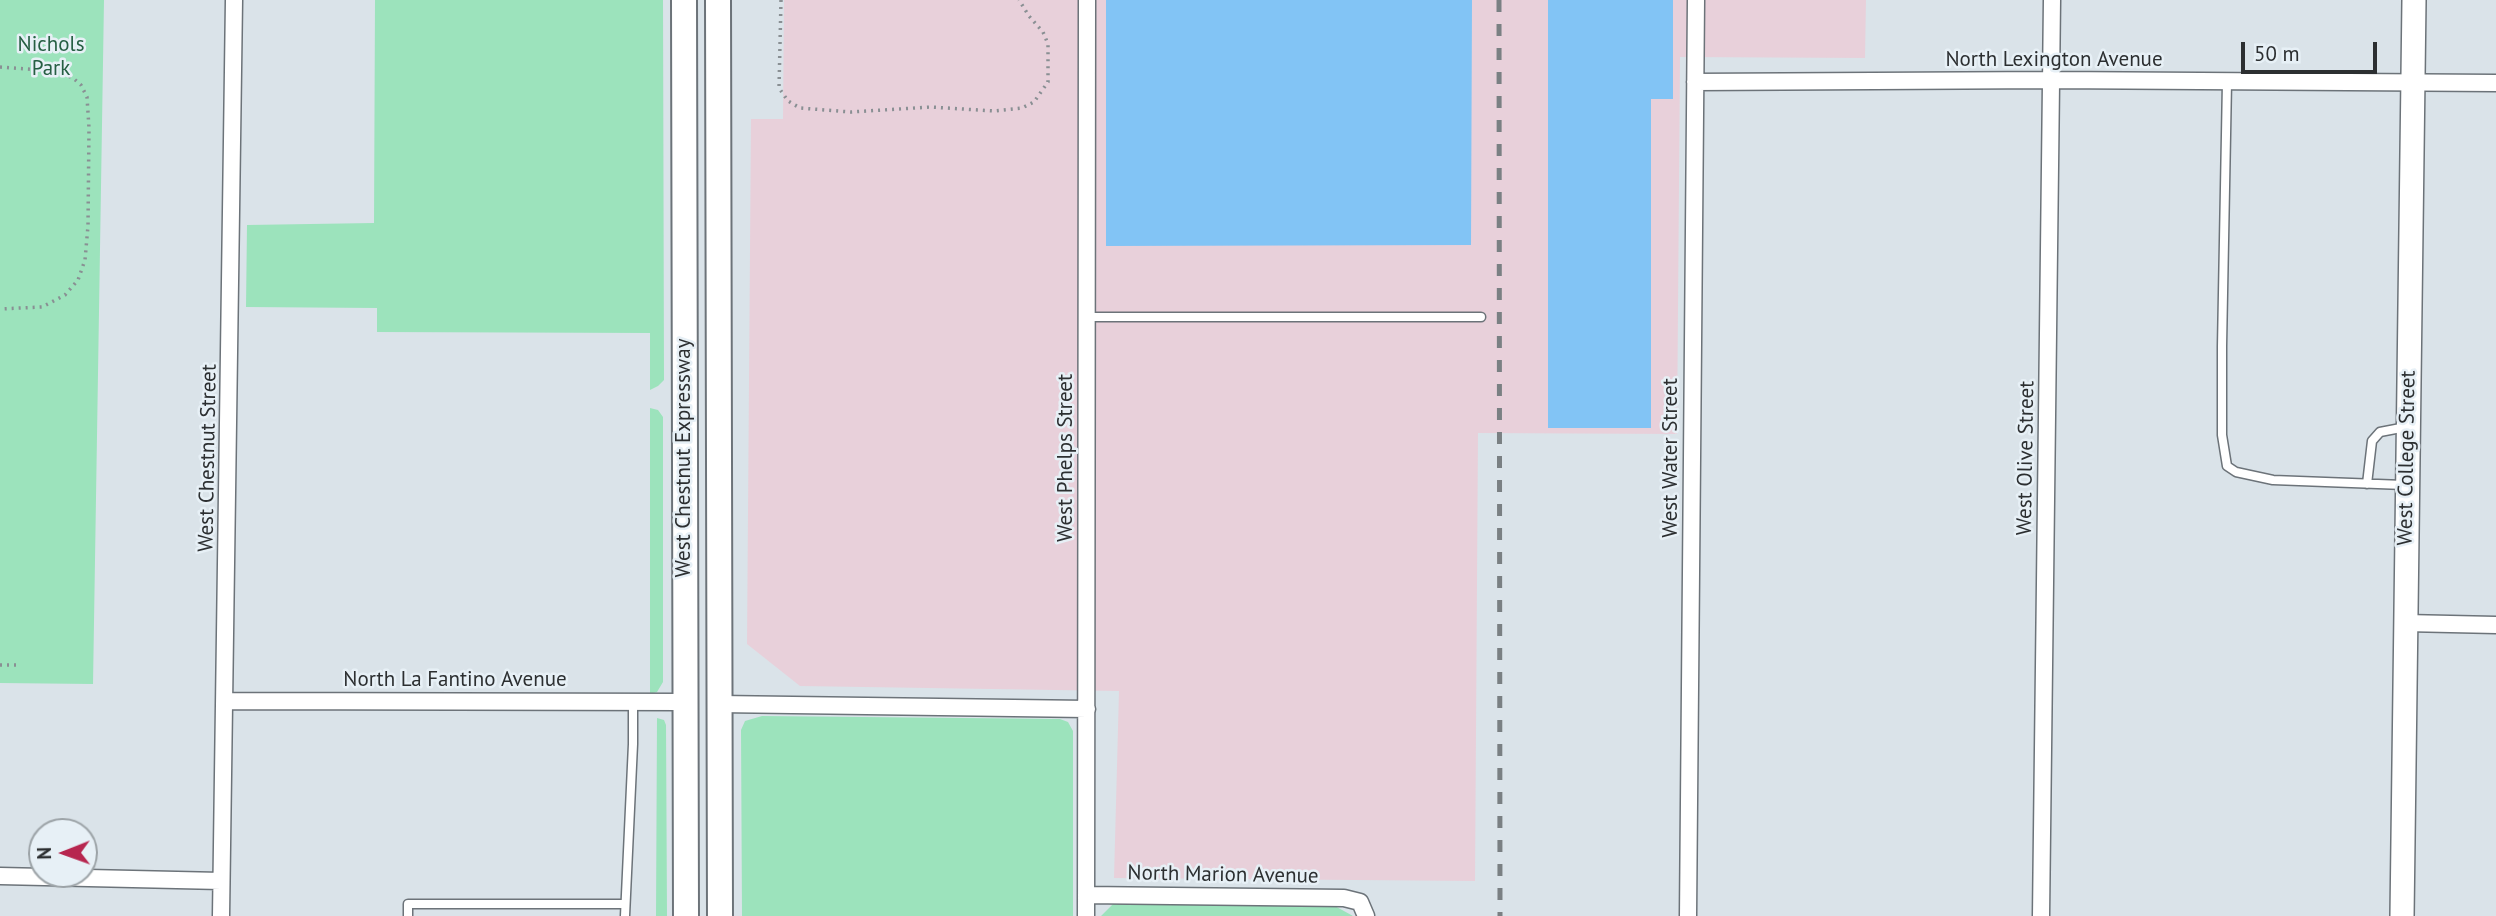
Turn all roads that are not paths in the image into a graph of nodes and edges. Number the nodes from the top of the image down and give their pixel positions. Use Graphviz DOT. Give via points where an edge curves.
graph roads {
  1 [pos="234,0"];
  2 [pos="684,0"];
  3 [pos="718,0"];
  4 [pos="1087,0"];
  5 [pos="1696,0"];
  6 [pos="2052,0"];
  7 [pos="2414,0"];
  8 [pos="2052,80"];
  9 [pos="1695,82"];
  10 [pos="2227,82"];
  11 [pos="2413,83"];
  12 [pos="2496,83"];
  13 [pos="1087,317"];
  14 [pos="1480,317"];
  15 [pos="2408,427"];
  16 [pos="2367,484"];
  17 [pos="2407,485"];
  18 [pos="2405,623"];
  19 [pos="2496,625"];
  20 [pos="226,701"];
  21 [pos="633,702"];
  22 [pos="685,702"];
  23 [pos="719,704"];
  24 [pos="1087,709"];
  25 [pos="0,876"];
  26 [pos="221,881"];
  27 [pos="1086,895"];
  28 [pos="625,904"];
  29 [pos="1363,909"];
  30 [pos="221,916"];
  31 [pos="408,916"];
  32 [pos="625,916"];
  33 [pos="686,916"];
  34 [pos="720,916"];
  35 [pos="1086,916"];
  36 [pos="1688,916"];
  37 [pos="2041,916"];
  38 [pos="2402,916"];
  1 -- 20 [label="street, West Chestnut Street"];
  2 -- 22 [label="main road, West Chestnut Expressway"];
  3 -- 23 [label="main road, West Chestnut Expressway"];
  4 -- 13 [label="street, West Phelps Street"];
  5 -- 9 [label="street, West Water Street"];
  6 -- 8 [label="street, West Olive Street"];
  7 -- 11 [label="main road, West College Street"];
  8 -- 9 [label="street, North Lexington Avenue"];
  8 -- 10 [label="street, North Lexington Avenue"];
  8 -- 37 [label="street, West Olive Street"];
  9 -- 36 [label="street, West Water Street"];
  10 -- 11 [label="street, North Lexington Avenue"];
  10 -- 16 [label="lane" via="2222,435 2227,466 2261,479"];
  11 -- 12 [label="street, North Lexington Avenue"];
  11 -- 15 [label="main road, West College Street"];
  13 -- 14 [label="lane"];
  13 -- 24 [label="street, West Phelps Street"];
  15 -- 16 [label="lane" via="2380,432 2372,441"];
  15 -- 17 [label="main road, West College Street"];
  16 -- 17 [label="lane"];
  17 -- 18 [label="main road, West College Street"];
  18 -- 19 [label="street"];
  18 -- 38 [label="main road, West College Street"];
  20 -- 21 [label="street, North La Fantino Avenue"];
  20 -- 26 [label="street, West Chestnut Street"];
  21 -- 22 [label="street, North La Fantino Avenue"];
  21 -- 28 [label="lane"];
  22 -- 33 [label="main road, West Chestnut Expressway"];
  23 -- 24 [label="street"];
  23 -- 34 [label="main road, West Chestnut Expressway"];
  24 -- 27 [label="street, West Phelps Street"];
  25 -- 26 [label="street"];
  26 -- 30 [label="street, West Chestnut Street"];
  27 -- 29 [label="street, North Marion Avenue" via="1344,898"];
  27 -- 35 [label="street, West Phelps Street"];
  28 -- 31 [label="lane" via="408,904"];
  28 -- 32 [label="lane"];
}
